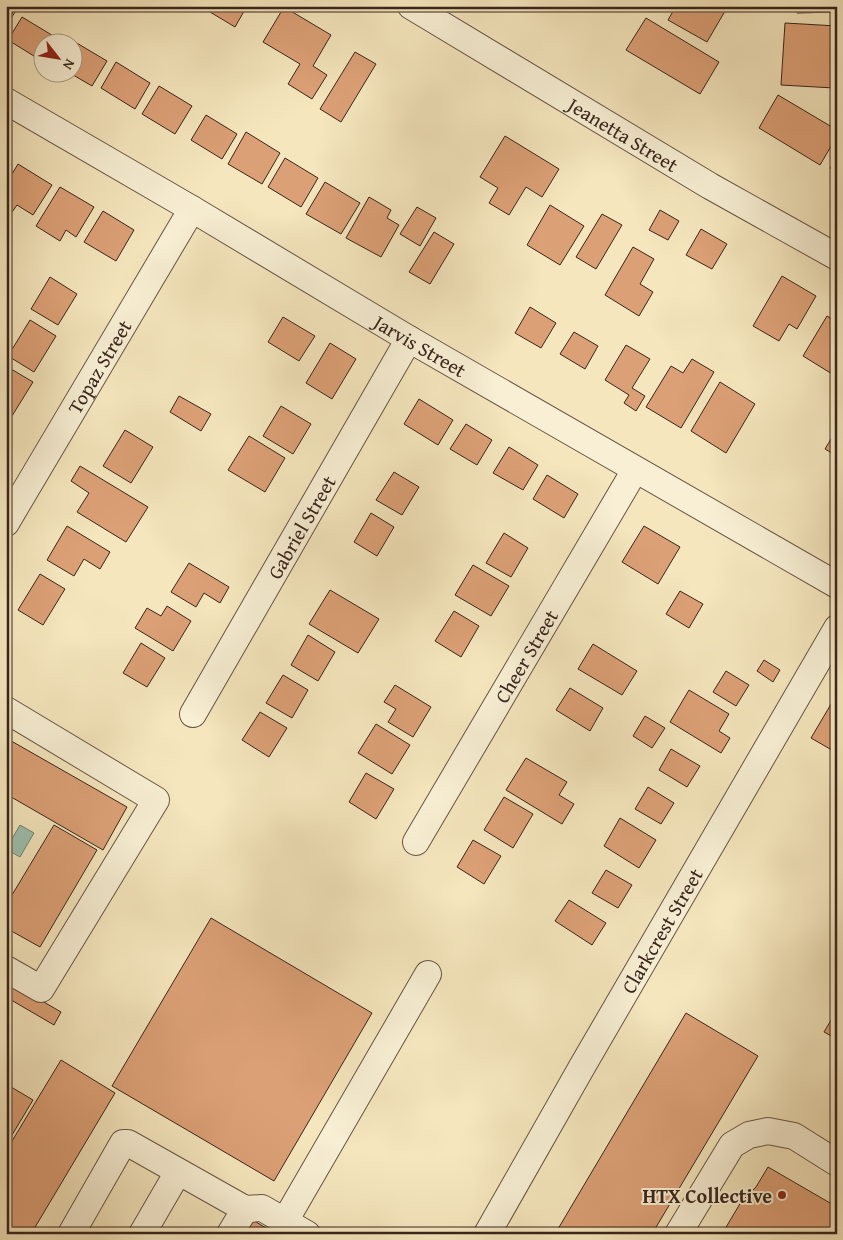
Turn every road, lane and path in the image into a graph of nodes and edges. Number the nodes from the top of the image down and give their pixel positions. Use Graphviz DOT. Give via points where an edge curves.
graph roads {
  1 [pos="415,7"];
  2 [pos="6,101"];
  3 [pos="192,209"];
  4 [pos="837,257"];
  5 [pos="409,339"];
  6 [pos="634,470"];
  7 [pos="6,523"];
  8 [pos="837,585"];
  9 [pos="833,643"];
  10 [pos="6,710"];
  11 [pos="193,714"];
  12 [pos="416,842"];
  13 [pos="6,969"];
  14 [pos="428,974"];
  15 [pos="837,1163"];
  16 [pos="178,1172"];
  17 [pos="245,1209"];
  18 [pos="296,1228"];
  19 [pos="71,1234"];
  20 [pos="142,1234"];
  21 [pos="230,1234"];
  22 [pos="486,1234"];
  23 [pos="678,1234"];
  1 -- 4 [label="street, Jeanetta Street" via="710,186"];
  2 -- 3 [label="street, Jarvis Street"];
  3 -- 5 [label="street, Jarvis Street"];
  3 -- 7 [label="street, Topaz Street"];
  5 -- 6 [label="street, Jarvis Street"];
  5 -- 11 [label="street, Gabriel Street"];
  6 -- 8 [label="street, Jarvis Street"];
  6 -- 12 [label="street, Cheer Street"];
  9 -- 22 [label="street, Clarkcrest Street"];
  10 -- 13 [label="street" via="156,800 41,989"];
  14 -- 18 [label="street"];
  15 -- 23 [label="street" via="794,1136 768,1131 750,1135 732,1145"];
  16 -- 17 [label="street"];
  16 -- 19 [label="street" via="123,1143"];
  16 -- 20 [label="street"];
  17 -- 18 [label="street" via="262,1208"];
  17 -- 21 [label="street"];
}
